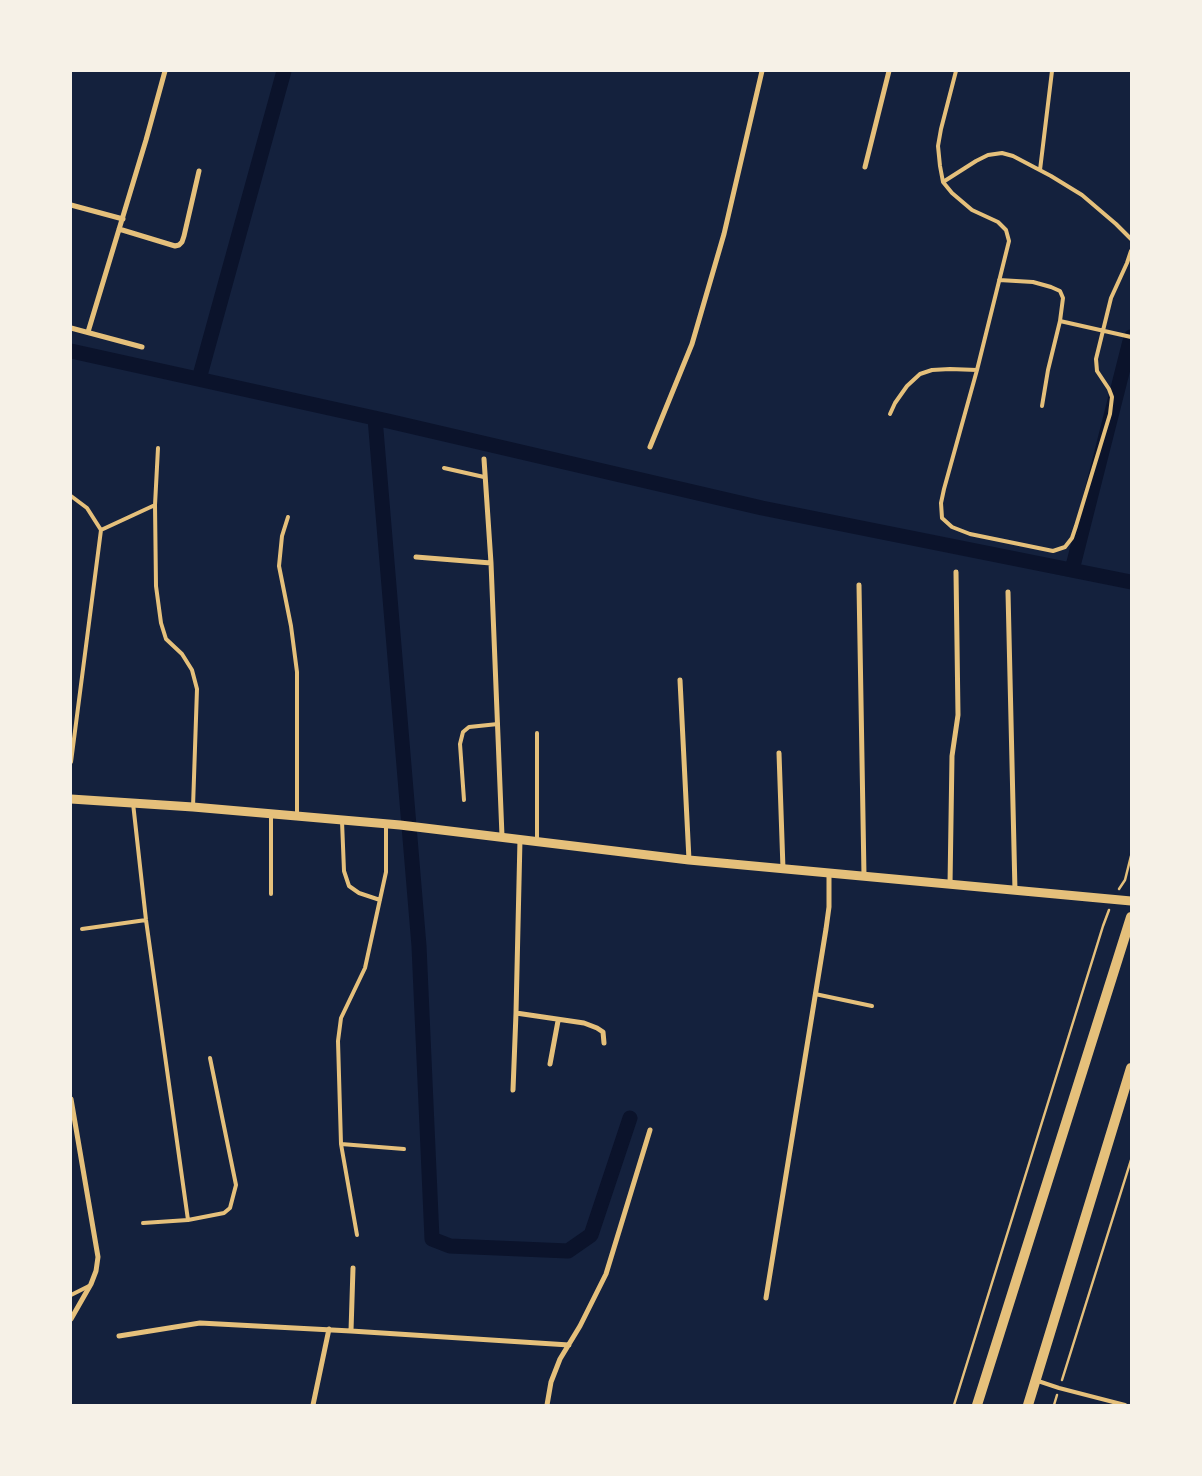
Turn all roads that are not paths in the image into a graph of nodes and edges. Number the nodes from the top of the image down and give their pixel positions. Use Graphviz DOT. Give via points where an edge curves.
graph roads {
  1 [pos="165,71"];
  2 [pos="762,71"];
  3 [pos="889,71"];
  4 [pos="956,71"];
  5 [pos="1052,71"];
  6 [pos="865,167"];
  7 [pos="1040,170"];
  8 [pos="199,171"];
  9 [pos="943,182"];
  10 [pos="71,205"];
  11 [pos="123,219"];
  12 [pos="119,229"];
  13 [pos="1131,239"];
  14 [pos="1131,251"];
  15 [pos="999,280"];
  16 [pos="1060,321"];
  17 [pos="71,328"];
  18 [pos="1102,331"];
  19 [pos="88,332"];
  20 [pos="1131,337"];
  21 [pos="142,347"];
  22 [pos="977,370"];
  23 [pos="1042,406"];
  24 [pos="890,414"];
  25 [pos="650,447"];
  26 [pos="158,448"];
  27 [pos="484,459"];
  28 [pos="444,468"];
  29 [pos="484,477"];
  30 [pos="71,496"];
  31 [pos="155,505"];
  32 [pos="288,517"];
  33 [pos="101,530"];
  34 [pos="416,557"];
  35 [pos="490,563"];
  36 [pos="956,572"];
  37 [pos="859,586"];
  38 [pos="1008,592"];
  39 [pos="680,680"];
  40 [pos="498,724"];
  41 [pos="537,733"];
  42 [pos="779,753"];
  43 [pos="71,762"];
  44 [pos="71,799"];
  45 [pos="464,800"];
  46 [pos="133,803"];
  47 [pos="193,807"];
  48 [pos="271,814"];
  49 [pos="297,816"];
  50 [pos="342,820"];
  51 [pos="386,824"];
  52 [pos="502,836"];
  53 [pos="520,839"];
  54 [pos="537,841"];
  55 [pos="689,860"];
  56 [pos="783,869"];
  57 [pos="829,873"];
  58 [pos="864,877"];
  59 [pos="950,885"];
  60 [pos="1015,891"];
  61 [pos="271,894"];
  62 [pos="380,900"];
  63 [pos="1131,901"];
  64 [pos="1131,917"];
  65 [pos="146,920"];
  66 [pos="82,929"];
  67 [pos="815,994"];
  68 [pos="872,1006"];
  69 [pos="516,1013"];
  70 [pos="558,1020"];
  71 [pos="604,1043"];
  72 [pos="210,1058"];
  73 [pos="550,1064"];
  74 [pos="1131,1068"];
  75 [pos="513,1090"];
  76 [pos="71,1100"];
  77 [pos="650,1130"];
  78 [pos="341,1144"];
  79 [pos="404,1149"];
  80 [pos="188,1220"];
  81 [pos="142,1223"];
  82 [pos="357,1235"];
  83 [pos="353,1268"];
  84 [pos="92,1284"];
  85 [pos="71,1295"];
  86 [pos="766,1298"];
  87 [pos="71,1320"];
  88 [pos="329,1330"];
  89 [pos="351,1331"];
  90 [pos="119,1336"];
  91 [pos="569,1345"];
  92 [pos="1036,1380"];
  93 [pos="313,1405"];
  94 [pos="547,1405"];
  95 [pos="977,1405"];
  96 [pos="1028,1405"];
  97 [pos="1126,1405"];
  1 -- 11 [label="street"];
  2 -- 25 [label="street" via="724,234 692,344"];
  3 -- 6 [label="street"];
  4 -- 9 [label="lane" via="938,146"];
  5 -- 7 [label="lane"];
  7 -- 9 [label="lane" via="1002,153 988,155"];
  7 -- 13 [label="lane" via="1082,195"];
  8 -- 12 [label="street" via="179,245"];
  9 -- 15 [label="lane" via="972,210 998,222 1006,230 1009,241"];
  10 -- 11 [label="street"];
  11 -- 12 [label="street"];
  12 -- 19 [label="street"];
  14 -- 18 [label="lane" via="1111,298"];
  15 -- 16 [label="lane" via="1033,282 1060,291 1063,298"];
  15 -- 22 [label="lane"];
  16 -- 18 [label="lane"];
  16 -- 23 [label="lane"];
  17 -- 19 [label="street"];
  18 -- 20 [label="lane"];
  18 -- 22 [label="lane" via="1097,371 1112,397 1110,414 1072,538 1065,547 1052,552 970,534 952,528 942,518 944,489"];
  19 -- 21 [label="street"];
  22 -- 24 [label="lane" via="932,370 920,374 907,386"];
  26 -- 31 [label="lane"];
  27 -- 29 [label="street"];
  28 -- 29 [label="lane"];
  29 -- 35 [label="street"];
  30 -- 33 [label="lane" via="87,508"];
  31 -- 33 [label="lane"];
  31 -- 47 [label="lane" via="160,623 166,639 182,654 192,670 197,689"];
  32 -- 49 [label="lane" via="279,566 292,626 297,672"];
  33 -- 43 [label="lane"];
  34 -- 35 [label="street"];
  35 -- 40 [label="street"];
  36 -- 59 [label="street" via="958,715 952,756"];
  37 -- 58 [label="street"];
  38 -- 60 [label="street"];
  39 -- 55 [label="street"];
  40 -- 45 [label="lane" via="469,727 463,732 460,744"];
  40 -- 52 [label="street"];
  41 -- 54 [label="lane"];
  42 -- 56 [label="street"];
  44 -- 46 [label="street"];
  46 -- 47 [label="street"];
  46 -- 65 [label="lane"];
  47 -- 48 [label="street"];
  48 -- 49 [label="street"];
  48 -- 61 [label="lane"];
  49 -- 50 [label="street"];
  50 -- 51 [label="street"];
  50 -- 62 [label="lane" via="344,871 349,886"];
  51 -- 52 [label="street"];
  51 -- 62 [label="lane" via="386,872"];
  52 -- 53 [label="street"];
  53 -- 54 [label="street"];
  53 -- 69 [label="street"];
  54 -- 55 [label="street"];
  55 -- 56 [label="street"];
  56 -- 57 [label="street"];
  57 -- 58 [label="street"];
  57 -- 67 [label="street" via="826,929"];
  58 -- 59 [label="street"];
  59 -- 60 [label="street"];
  60 -- 63 [label="street"];
  62 -- 78 [label="lane" via="365,968 341,1018 338,1041"];
  64 -- 95 [label="main road"];
  65 -- 66 [label="lane"];
  65 -- 80 [label="lane"];
  67 -- 68 [label="lane"];
  67 -- 86 [label="street"];
  69 -- 70 [label="street"];
  69 -- 75 [label="street"];
  70 -- 71 [label="street" via="597,1028 603,1032"];
  70 -- 73 [label="street"];
  72 -- 80 [label="lane" via="236,1185 230,1208 224,1213"];
  74 -- 92 [label="main road"];
  76 -- 84 [label="street" via="98,1256"];
  77 -- 91 [label="street" via="606,1274"];
  78 -- 79 [label="lane"];
  78 -- 82 [label="lane"];
  80 -- 81 [label="lane"];
  83 -- 89 [label="street"];
  84 -- 85 [label="lane"];
  84 -- 87 [label="street"];
  88 -- 89 [label="street"];
  88 -- 90 [label="street" via="200,1323"];
  88 -- 93 [label="street"];
  89 -- 91 [label="street"];
  91 -- 94 [label="street" via="551,1382"];
  92 -- 96 [label="main road"];
  92 -- 97 [label="lane"];
}
